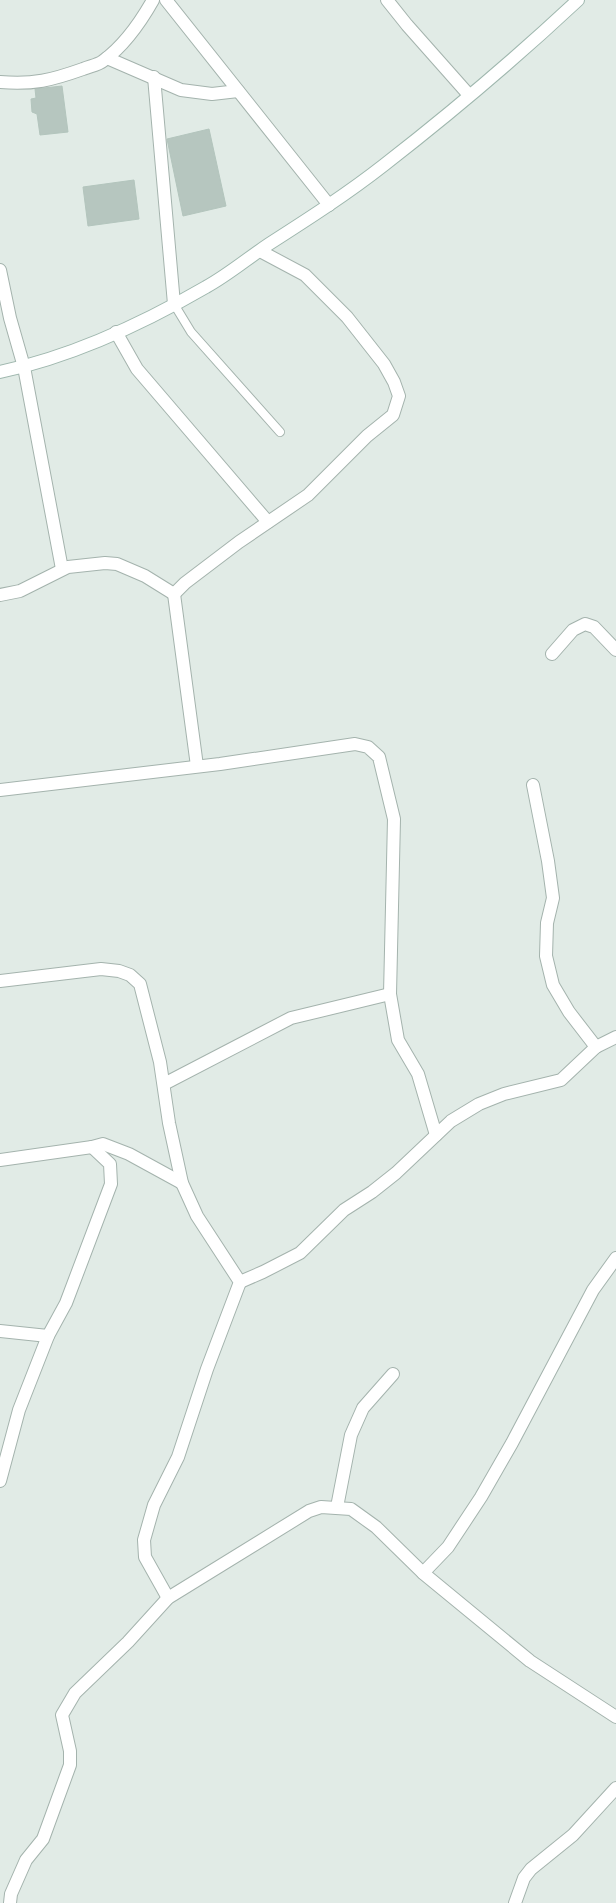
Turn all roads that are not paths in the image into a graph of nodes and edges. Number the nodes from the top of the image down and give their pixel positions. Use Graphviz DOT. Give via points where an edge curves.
graph roads {
  1 [pos="153,0"];
  2 [pos="166,0"];
  3 [pos="386,0"];
  4 [pos="578,0"];
  5 [pos="107,58"];
  6 [pos="154,78"];
  7 [pos="0,82"];
  8 [pos="238,91"];
  9 [pos="468,95"];
  10 [pos="329,205"];
  11 [pos="260,251"];
  12 [pos="0,270"];
  13 [pos="174,304"];
  14 [pos="116,332"];
  15 [pos="24,367"];
  16 [pos="0,372"];
  17 [pos="280,432"];
  18 [pos="268,522"];
  19 [pos="62,569"];
  20 [pos="174,594"];
  21 [pos="0,595"];
  22 [pos="616,650"];
  23 [pos="552,654"];
  24 [pos="197,766"];
  25 [pos="533,785"];
  26 [pos="0,790"];
  27 [pos="0,981"];
  28 [pos="390,994"];
  29 [pos="616,1037"];
  30 [pos="596,1047"];
  31 [pos="164,1084"];
  32 [pos="436,1135"];
  33 [pos="92,1147"];
  34 [pos="0,1160"];
  35 [pos="182,1183"];
  36 [pos="616,1258"];
  37 [pos="240,1282"];
  38 [pos="0,1331"];
  39 [pos="48,1336"];
  40 [pos="393,1374"];
  41 [pos="0,1481"];
  42 [pos="337,1507"];
  43 [pos="423,1573"];
  44 [pos="168,1598"];
  45 [pos="616,1716"];
  46 [pos="616,1788"];
  47 [pos="10,1903"];
  48 [pos="515,1903"];
  1 -- 5 [label="street" via="141,22"];
  2 -- 8 [label="street"];
  3 -- 9 [label="street"];
  4 -- 9 [label="street"];
  5 -- 6 [label="street"];
  5 -- 7 [label="street" via="63,76 32,83"];
  6 -- 8 [label="street" via="181,90 212,94"];
  6 -- 13 [label="street"];
  8 -- 10 [label="street"];
  9 -- 10 [label="street" via="383,166"];
  10 -- 11 [label="street"];
  11 -- 13 [label="street" via="207,287"];
  11 -- 18 [label="street" via="305,275 347,317 384,364 399,396 393,415 367,436 308,495"];
  12 -- 15 [label="street"];
  13 -- 14 [label="street"];
  13 -- 17 [label="lane" via="191,332"];
  14 -- 15 [label="street"];
  14 -- 18 [label="street" via="137,369"];
  15 -- 16 [label="street"];
  15 -- 19 [label="street"];
  18 -- 20 [label="street" via="215,560"];
  19 -- 20 [label="street" via="94,563 117,564 145,576"];
  19 -- 21 [label="street" via="20,591"];
  20 -- 24 [label="street"];
  22 -- 23 [label="street" via="594,627 585,624 573,630"];
  24 -- 26 [label="street"];
  24 -- 28 [label="street" via="355,744 374,751 384,772 394,819"];
  25 -- 30 [label="street" via="554,898 547,924 546,956 553,985 569,1012"];
  27 -- 31 [label="street" via="101,969 130,975 140,984 144,995"];
  28 -- 31 [label="street" via="291,1018"];
  28 -- 32 [label="street" via="398,1040 418,1074"];
  29 -- 30 [label="street"];
  30 -- 32 [label="street" via="561,1080 504,1094 479,1104 451,1121"];
  31 -- 35 [label="street" via="169,1123"];
  32 -- 37 [label="street" via="390,1178 344,1210 300,1253"];
  33 -- 34 [label="street"];
  33 -- 35 [label="street" via="103,1144 129,1154"];
  33 -- 39 [label="street" via="110,1164 111,1184 66,1303"];
  35 -- 37 [label="street" via="197,1216"];
  36 -- 43 [label="street" via="593,1290 516,1437 481,1497 448,1547"];
  37 -- 44 [label="street" via="207,1369 178,1457 154,1505 144,1540 145,1557"];
  38 -- 39 [label="street"];
  39 -- 41 [label="street" via="19,1410"];
  40 -- 42 [label="street" via="363,1408 351,1435"];
  42 -- 43 [label="street" via="351,1509 376,1527"];
  42 -- 44 [label="street" via="321,1507 309,1511"];
  43 -- 45 [label="street" via="530,1661"];
  44 -- 47 [label="street" via="128,1642 75,1693 67,1705 62,1715 70,1751 70,1766 43,1839 26,1860 11,1894"];
  46 -- 48 [label="street" via="573,1835 531,1869 524,1878"];
}
